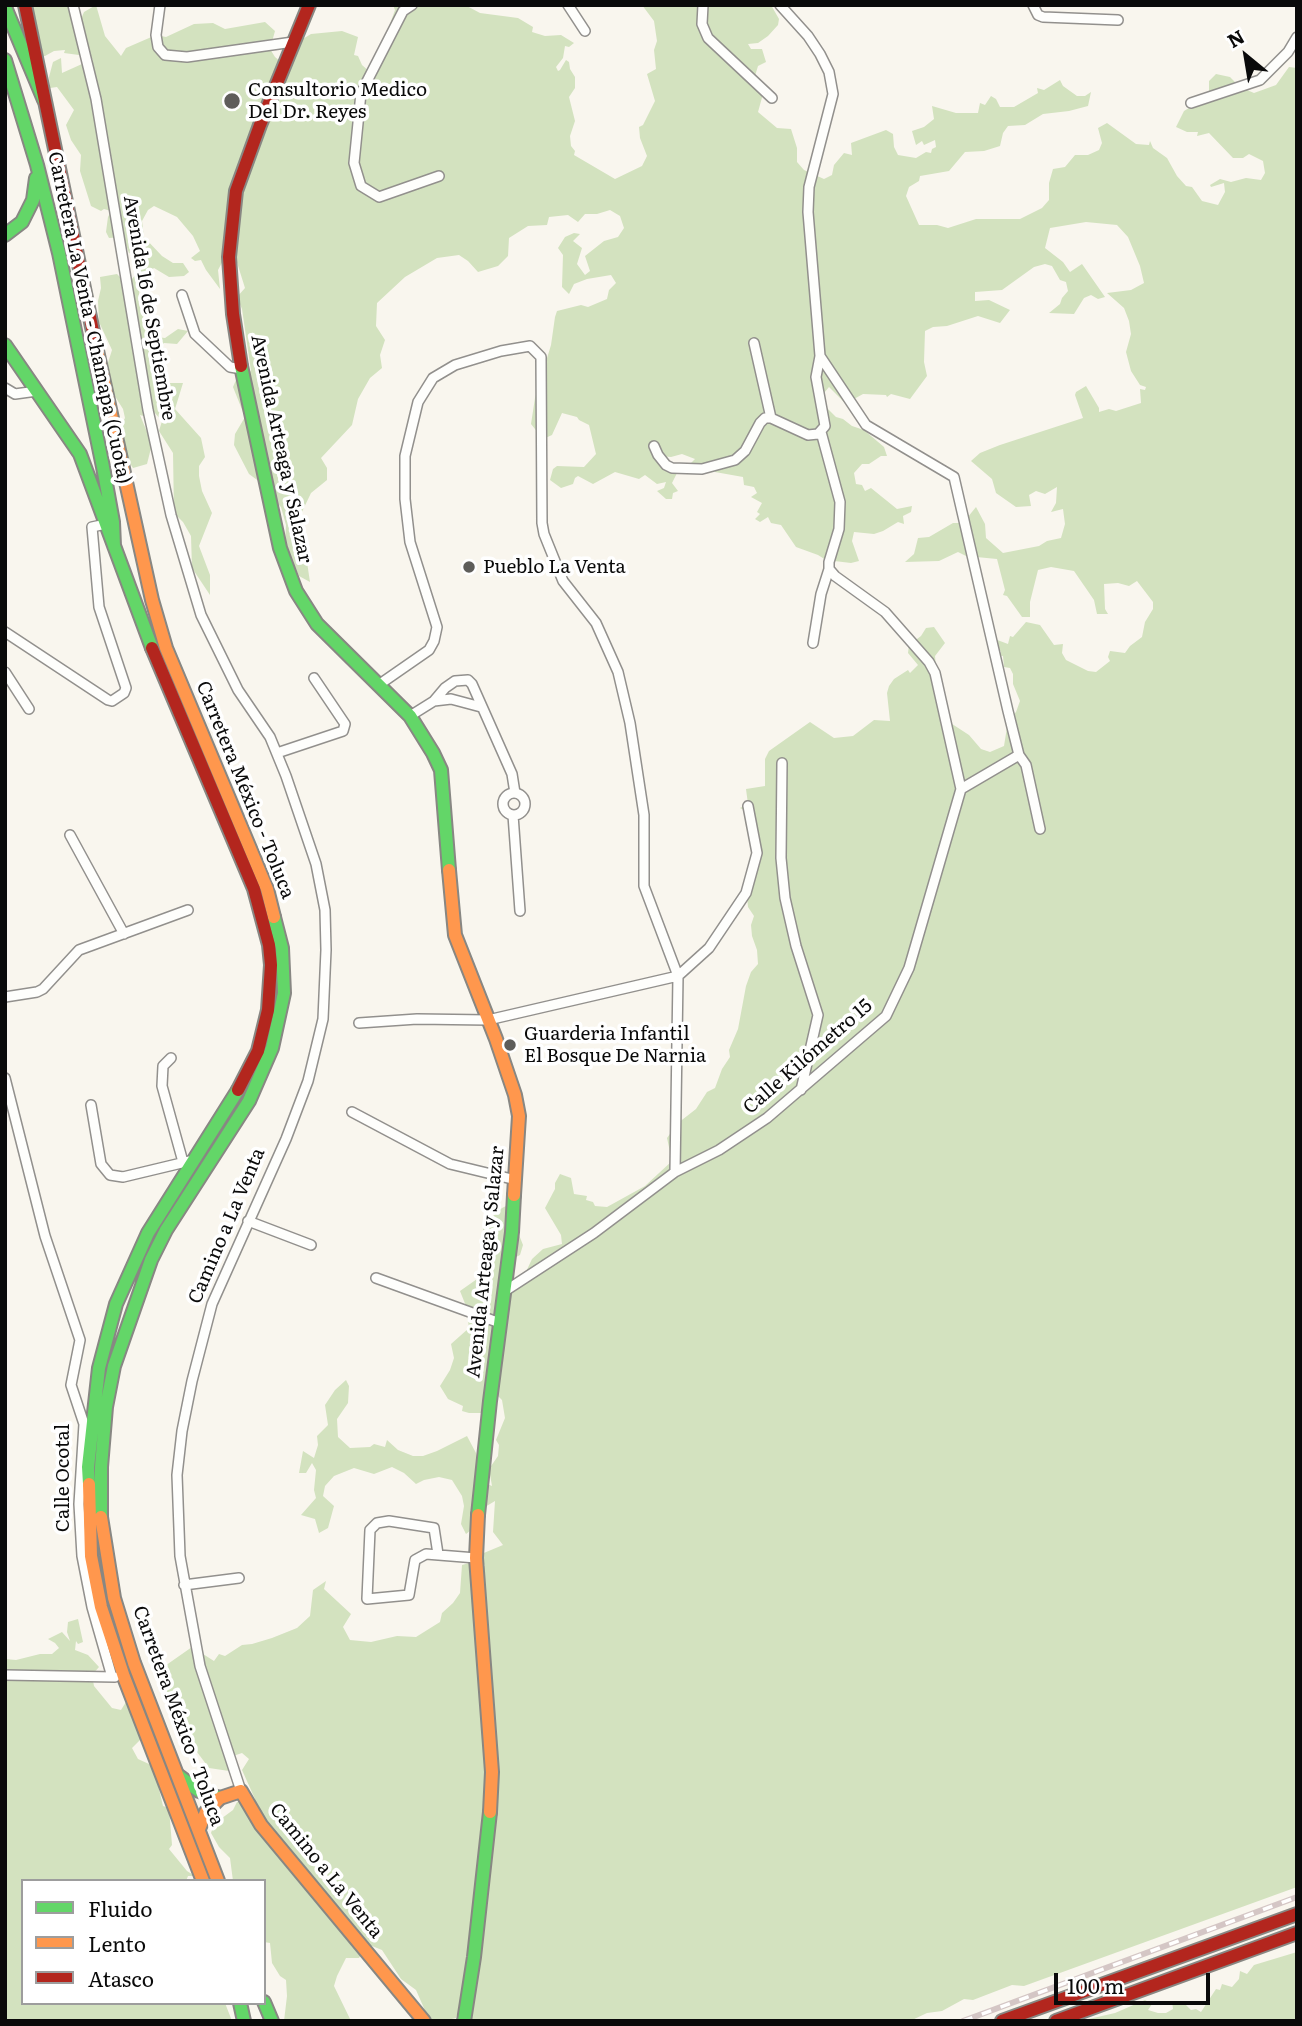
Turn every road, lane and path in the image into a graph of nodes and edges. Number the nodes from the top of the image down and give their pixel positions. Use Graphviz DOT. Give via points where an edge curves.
graph roads {
  1 [pos="25,5"];
  2 [pos="73,5"];
  3 [pos="309,5"];
  4 [pos="412,5"];
  5 [pos="568,5"];
  6 [pos="703,5"];
  7 [pos="780,5"];
  8 [pos="1033,5"];
  9 [pos="161,6"];
  10 [pos="5,7"];
  11 [pos="1118,20"];
  12 [pos="585,31"];
  13 [pos="1297,37"];
  14 [pos="293,42"];
  15 [pos="5,61"];
  16 [pos="772,98"];
  17 [pos="44,100"];
  18 [pos="1191,103"];
  19 [pos="37,165"];
  20 [pos="439,176"];
  21 [pos="5,234"];
  22 [pos="181,295"];
  23 [pos="754,343"];
  24 [pos="5,345"];
  25 [pos="820,356"];
  26 [pos="242,369"];
  27 [pos="5,388"];
  28 [pos="37,391"];
  29 [pos="771,418"];
  30 [pos="821,432"];
  31 [pos="654,446"];
  32 [pos="106,524"];
  33 [pos="114,546"];
  34 [pos="830,569"];
  35 [pos="201,615"];
  36 [pos="5,632"];
  37 [pos="813,643"];
  38 [pos="5,673"];
  39 [pos="314,678"];
  40 [pos="380,684"];
  41 [pos="434,701"];
  42 [pos="481,707"];
  43 [pos="29,709"];
  44 [pos="410,716"];
  45 [pos="277,753"];
  46 [pos="1019,755"];
  47 [pos="782,763"];
  48 [pos="961,789"];
  49 [pos="515,793"];
  50 [pos="748,806"];
  51 [pos="513,815"];
  52 [pos="1040,829"];
  53 [pos="70,835"];
  54 [pos="188,910"];
  55 [pos="520,911"];
  56 [pos="124,934"];
  57 [pos="678,976"];
  58 [pos="5,997"];
  59 [pos="488,1020"];
  60 [pos="359,1023"];
  61 [pos="171,1058"];
  62 [pos="5,1078"];
  63 [pos="801,1090"];
  64 [pos="91,1105"];
  65 [pos="352,1112"];
  66 [pos="189,1161"];
  67 [pos="674,1172"];
  68 [pos="516,1180"];
  69 [pos="248,1221"];
  70 [pos="311,1245"];
  71 [pos="376,1278"];
  72 [pos="505,1291"];
  73 [pos="500,1323"];
  74 [pos="439,1554"];
  75 [pos="476,1558"];
  76 [pos="239,1578"];
  77 [pos="184,1585"];
  78 [pos="5,1675"];
  79 [pos="118,1677"];
  80 [pos="176,1774"];
  81 [pos="241,1791"];
  82 [pos="220,1798"];
  83 [pos="199,1829"];
  84 [pos="202,1879"];
  85 [pos="217,1879"];
  86 [pos="1297,1914"];
  87 [pos="1297,1933"];
  88 [pos="464,2020"];
  89 [pos="424,2021"];
  90 [pos="1002,2021"];
  91 [pos="1056,2021"];
  1 -- 17 [label="main road, Carretera México - Toluca"];
  2 -- 35 [label="street, Avenida 16 de Septiembre" via="96,99 148,411 171,515"];
  3 -- 14 [label="main road, Avenida Arteaga y Salazar"];
  4 -- 20 [label="street" via="403,11 361,93 354,163 362,186 379,197"];
  5 -- 12 [label="street"];
  6 -- 16 [label="street" via="702,24 708,38"];
  7 -- 25 [label="street" via="820,54 833,94 808,212"];
  8 -- 11 [label="street" via="1042,17"];
  9 -- 14 [label="street" via="156,35 165,55 187,57"];
  10 -- 17 [label="main road"];
  13 -- 18 [label="street" via="1289,52 1260,80"];
  14 -- 26 [label="main road, Avenida Arteaga y Salazar" via="236,191 229,257"];
  15 -- 19 [label="main road, Carretera La Venta - Chamapa (Cuota)"];
  17 -- 80 [label="main road, Carretera México - Toluca" via="152,600 166,648 267,889 284,970 280,1019 268,1059 249,1101 158,1245 114,1366 106,1407 101,1514 110,1579 134,1663"];
  19 -- 21 [label="main road" via="33,200 22,222"];
  19 -- 33 [label="main road, Carretera La Venta - Chamapa (Cuota)" via="103,467"];
  22 -- 26 [label="street" via="195,334 230,367"];
  23 -- 29 [label="street"];
  24 -- 28 [label="main road, Carretera México - Toluca"];
  25 -- 30 [label="street" via="816,377 825,423"];
  25 -- 46 [label="street" via="866,425 954,477"];
  26 -- 40 [label="main road, Avenida Arteaga y Salazar" via="286,569 317,624"];
  27 -- 28 [label="street" via="15,394"];
  28 -- 32 [label="main road, Carretera México - Toluca" via="80,454"];
  29 -- 30 [label="street" via="808,435"];
  29 -- 31 [label="street" via="760,423 735,460 702,469 672,468 662,462"];
  30 -- 34 [label="street" via="840,502"];
  32 -- 33 [label="main road, Carretera México - Toluca"];
  32 -- 36 [label="street" via="92,527 99,607 126,688 124,694 108,700"];
  33 -- 66 [label="main road, Carretera México - Toluca" via="254,889 269,945 270,988 261,1044 233,1100"];
  34 -- 37 [label="street"];
  34 -- 48 [label="street" via="885,612 936,673"];
  35 -- 45 [label="street, Camino a La Venta" via="238,690"];
  38 -- 43 [label="street"];
  39 -- 45 [label="street" via="345,724 343,731"];
  40 -- 44 [label="main road, Avenida Arteaga y Salazar"];
  40 -- 57 [label="street" via="429,650 437,627 410,542 405,499 405,456 418,402 433,378 455,365 530,346 541,357 544,534 563,581 596,623 618,672 644,815 644,886"];
  41 -- 42 [label="street" via="451,699"];
  41 -- 42 [label="street" via="455,681 468,680"];
  41 -- 44 [label="street"];
  42 -- 49 [label="street" via="512,774"];
  44 -- 59 [label="main road, Avenida Arteaga y Salazar" via="441,770 454,927"];
  45 -- 69 [label="street, Camino a La Venta" via="316,864 325,910 323,1019 295,1119"];
  46 -- 48 [label="street"];
  46 -- 52 [label="street" via="1026,765"];
  47 -- 63 [label="street" via="785,898 818,1015"];
  48 -- 63 [label="street, Calle Kilómetro 15" via="909,968 886,1016"];
  49 -- 51 [label="street" via="525,805"];
  49 -- 51 [label="street" via="503,803"];
  50 -- 57 [label="street" via="757,853 746,893 709,947"];
  51 -- 55 [label="street"];
  53 -- 56 [label="street"];
  54 -- 56 [label="street"];
  56 -- 58 [label="street" via="79,950 43,989"];
  57 -- 59 [label="street"];
  57 -- 67 [label="street"];
  59 -- 60 [label="street"];
  59 -- 68 [label="main road, Avenida Arteaga y Salazar" via="517,1106"];
  61 -- 66 [label="street" via="163,1066 162,1086"];
  62 -- 79 [label="street, Calle Ocotal" via="45,1236 80,1340 71,1385 84,1424 79,1504 82,1556 92,1607"];
  63 -- 67 [label="street, Calle Kilómetro 15" via="719,1150"];
  64 -- 66 [label="street" via="101,1164 107,1174 123,1177"];
  65 -- 68 [label="street" via="450,1164"];
  66 -- 79 [label="main road, Carretera México - Toluca" via="148,1233 116,1304 95,1391 88,1467 91,1556"];
  67 -- 72 [label="street, Calle Kilómetro 15" via="594,1233"];
  68 -- 72 [label="main road, Avenida Arteaga y Salazar"];
  69 -- 70 [label="street"];
  69 -- 77 [label="street, Camino a La Venta" via="212,1304 182,1431 177,1475"];
  71 -- 73 [label="street"];
  72 -- 73 [label="main road, Avenida Arteaga y Salazar"];
  73 -- 75 [label="main road, Avenida Arteaga y Salazar"];
  74 -- 74 [label="street" via="415,1560 409,1595 367,1599 370,1530 377,1523 434,1528"];
  74 -- 75 [label="street"];
  75 -- 88 [label="main road, Avenida Arteaga y Salazar" via="492,1772 488,1840"];
  76 -- 77 [label="street"];
  77 -- 81 [label="street, Camino a La Venta" via="200,1666"];
  78 -- 79 [label="street"];
  79 -- 84 [label="main road, Carretera México - Toluca"];
  80 -- 82 [label="main road" via="199,1791"];
  80 -- 83 [label="main road, Carretera México - Toluca"];
  81 -- 82 [label="main road"];
  81 -- 89 [label="main road, Camino a La Venta" via="261,1825"];
  82 -- 83 [label="main road" via="206,1812"];
  83 -- 85 [label="main road, Carretera México - Toluca"];
  86 -- 90 [label="main road"];
  87 -- 91 [label="main road"];
}
